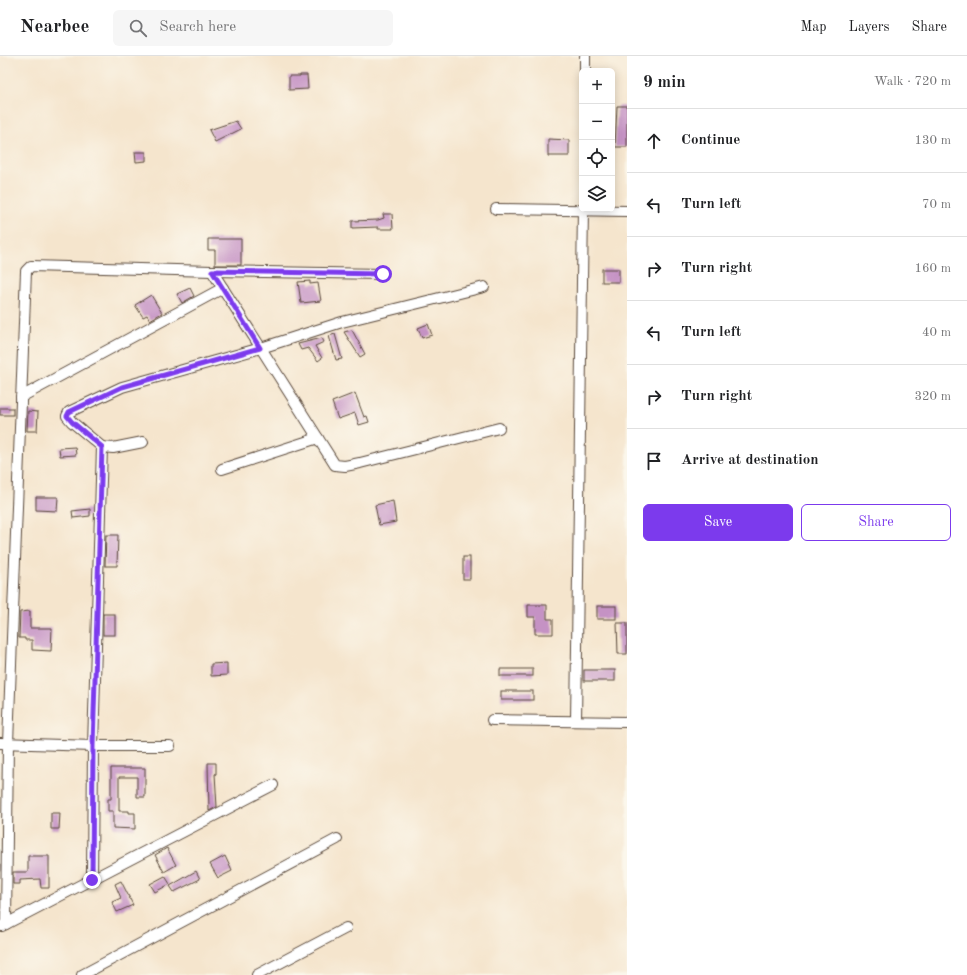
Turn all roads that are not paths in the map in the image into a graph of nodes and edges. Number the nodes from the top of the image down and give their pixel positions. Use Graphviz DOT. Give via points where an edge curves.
graph roads {
  1 [pos="585,56"];
  2 [pos="584,68"];
  3 [pos="496,209"];
  4 [pos="579,210"];
  5 [pos="615,211"];
  6 [pos="627,211"];
  7 [pos="583,212"];
  8 [pos="212,271"];
  9 [pos="383,274"];
  10 [pos="223,288"];
  11 [pos="484,288"];
  12 [pos="260,348"];
  13 [pos="21,398"];
  14 [pos="499,428"];
  15 [pos="318,438"];
  16 [pos="142,442"];
  17 [pos="102,447"];
  18 [pos="222,469"];
  19 [pos="492,720"];
  20 [pos="576,721"];
  21 [pos="627,722"];
  22 [pos="4,743"];
  23 [pos="93,746"];
  24 [pos="170,746"];
  25 [pos="273,784"];
  26 [pos="338,839"];
  27 [pos="92,880"];
  28 [pos="3,926"];
  29 [pos="346,928"];
  30 [pos="82,975"];
  31 [pos="257,975"];
  1 -- 2 [label="street"];
  3 -- 4 [label="street"];
  5 -- 6 [label="street"];
  7 -- 20 [label="street"];
  8 -- 9 [label="street"];
  8 -- 10 [label="street"];
  8 -- 13 [label="street" via="31,266 26,271"];
  10 -- 12 [label="street"];
  10 -- 13 [label="street"];
  11 -- 12 [label="street" via="342,322"];
  12 -- 15 [label="street"];
  12 -- 17 [label="street" via="122,387 69,412 67,416 72,422"];
  13 -- 22 [label="street"];
  14 -- 15 [label="street" via="345,466 335,465"];
  15 -- 18 [label="street"];
  16 -- 17 [label="street" via="113,448"];
  17 -- 23 [label="street"];
  19 -- 20 [label="street"];
  20 -- 21 [label="street"];
  22 -- 23 [label="street"];
  22 -- 28 [label="street"];
  23 -- 24 [label="street"];
  23 -- 27 [label="street"];
  25 -- 27 [label="street"];
  26 -- 30 [label="street"];
  27 -- 28 [label="street"];
  29 -- 31 [label="street"];
}
